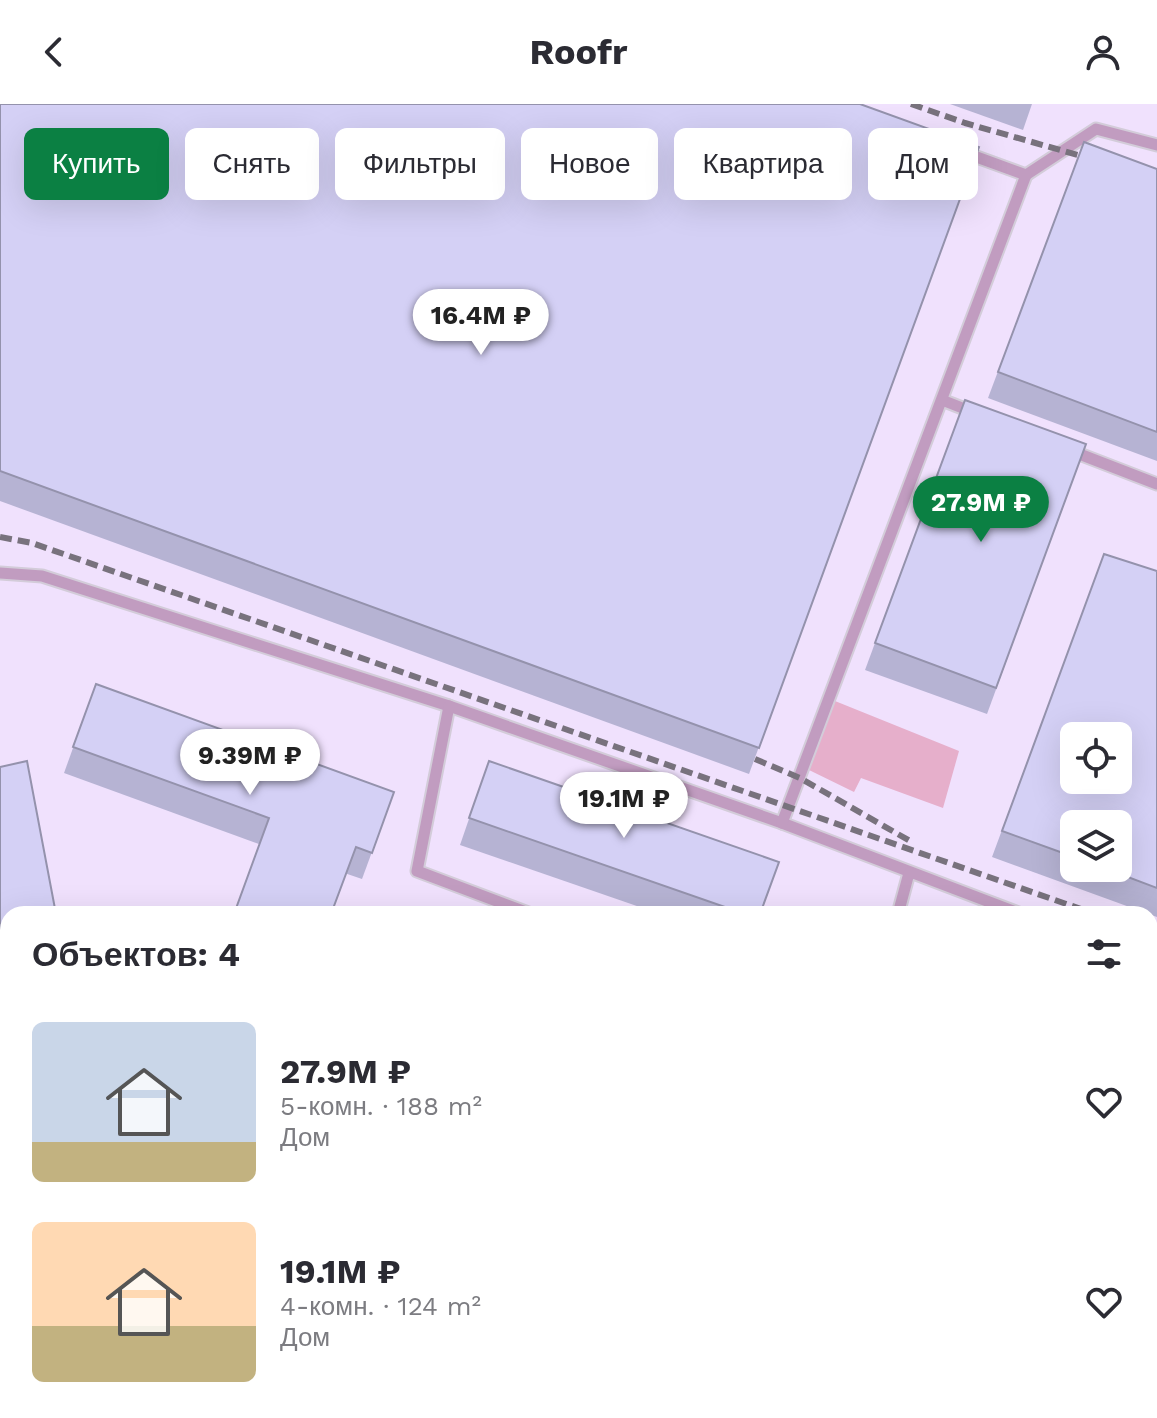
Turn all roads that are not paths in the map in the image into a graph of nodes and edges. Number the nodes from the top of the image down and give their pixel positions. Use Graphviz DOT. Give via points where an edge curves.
graph roads {
  1 [pos="1157,145"];
  2 [pos="978,157"];
  3 [pos="1026,175"];
  4 [pos="942,400"];
  5 [pos="985,417"];
  6 [pos="1057,445"];
  7 [pos="1157,484"];
  8 [pos="0,573"];
  9 [pos="449,706"];
  10 [pos="782,823"];
  11 [pos="909,873"];
  12 [pos="510,906"];
  13 [pos="900,906"];
  14 [pos="999,906"];
  1 -- 3 [label="lane" via="1096,129"];
  2 -- 3 [label="lane"];
  3 -- 4 [label="lane"];
  4 -- 5 [label="lane"];
  4 -- 10 [label="lane"];
  6 -- 7 [label="lane"];
  8 -- 9 [label="lane" via="42,576"];
  9 -- 10 [label="lane"];
  9 -- 12 [label="lane" via="417,871"];
  10 -- 11 [label="lane"];
  11 -- 13 [label="lane"];
  11 -- 14 [label="lane"];
}
